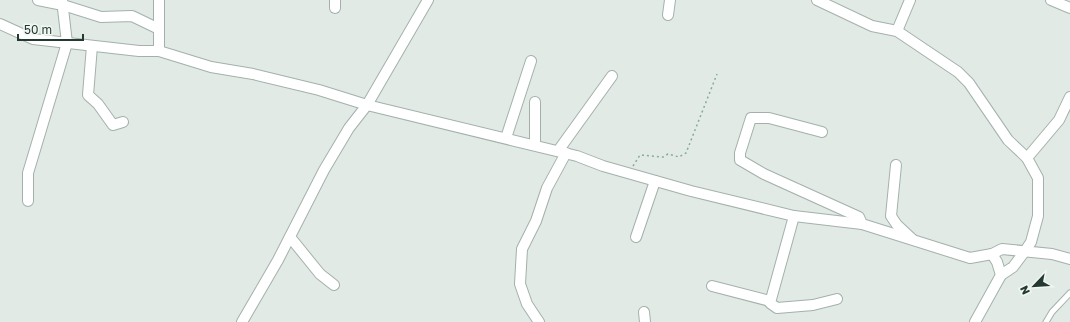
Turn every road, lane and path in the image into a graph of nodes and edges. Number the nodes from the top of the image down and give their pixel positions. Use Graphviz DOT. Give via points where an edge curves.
graph roads {
  1 [pos="38,0"];
  2 [pos="159,0"];
  3 [pos="428,0"];
  4 [pos="670,0"];
  5 [pos="816,0"];
  6 [pos="910,0"];
  7 [pos="1051,0"];
  8 [pos="62,3"];
  9 [pos="1070,8"];
  10 [pos="668,15"];
  11 [pos="0,24"];
  12 [pos="159,29"];
  13 [pos="897,31"];
  14 [pos="67,43"];
  15 [pos="92,46"];
  16 [pos="159,51"];
  17 [pos="531,62"];
  18 [pos="717,74"];
  19 [pos="612,76"];
  20 [pos="1070,97"];
  21 [pos="535,102"];
  22 [pos="366,105"];
  23 [pos="123,122"];
  24 [pos="822,132"];
  25 [pos="506,138"];
  26 [pos="535,145"];
  27 [pos="562,152"];
  28 [pos="1027,158"];
  29 [pos="896,165"];
  30 [pos="626,173"];
  31 [pos="655,181"];
  32 [pos="28,201"];
  33 [pos="794,216"];
  34 [pos="862,224"];
  35 [pos="290,237"];
  36 [pos="636,237"];
  37 [pos="916,241"];
  38 [pos="1025,251"];
  39 [pos="992,254"];
  40 [pos="1070,259"];
  41 [pos="1001,275"];
  42 [pos="334,285"];
  43 [pos="712,286"];
  44 [pos="1070,293"];
  45 [pos="837,299"];
  46 [pos="770,301"];
  47 [pos="242,322"];
  48 [pos="539,322"];
  49 [pos="975,322"];
  50 [pos="1046,322"];
  1 -- 8 [label="street"];
  2 -- 12 [label="street"];
  3 -- 22 [label="street"];
  4 -- 10 [label="street"];
  5 -- 13 [label="street" via="872,26"];
  6 -- 13 [label="street"];
  7 -- 9 [label="street"];
  8 -- 12 [label="street" via="101,17 132,16"];
  8 -- 14 [label="street"];
  11 -- 14 [label="street" via="33,38"];
  12 -- 16 [label="street"];
  13 -- 28 [label="street" via="958,72 969,83 1008,140"];
  14 -- 15 [label="street"];
  14 -- 32 [label="street" via="28,173"];
  15 -- 16 [label="street"];
  15 -- 23 [label="street" via="88,95 113,126"];
  16 -- 22 [label="street" via="211,67 319,90"];
  17 -- 25 [label="street"];
  18 -- 30 [label="path" via="686,153 678,157 668,154 663,157 640,155"];
  19 -- 27 [label="street"];
  20 -- 28 [label="street" via="1059,120"];
  21 -- 26 [label="street"];
  22 -- 25 [label="street"];
  22 -- 35 [label="street" via="324,170"];
  24 -- 34 [label="street" via="769,118 751,118 740,160 764,174 859,216"];
  25 -- 26 [label="street"];
  26 -- 27 [label="street"];
  27 -- 30 [label="street"];
  27 -- 48 [label="street" via="536,221 522,249 520,284 527,304"];
  28 -- 38 [label="street" via="1038,178 1039,210 1033,237"];
  29 -- 37 [label="street" via="891,216 897,225"];
  30 -- 31 [label="street"];
  31 -- 33 [label="street"];
  31 -- 36 [label="street"];
  33 -- 34 [label="street"];
  33 -- 46 [label="street"];
  34 -- 37 [label="street"];
  35 -- 42 [label="street" via="320,274"];
  35 -- 47 [label="street"];
  37 -- 39 [label="street" via="970,258"];
  38 -- 39 [label="street" via="1002,248"];
  38 -- 40 [label="street"];
  38 -- 41 [label="street" via="1013,267"];
  39 -- 41 [label="street"];
  41 -- 49 [label="street"];
  43 -- 46 [label="street"];
  44 -- 50 [label="lane"];
  45 -- 46 [label="street" via="813,305 777,308"];
}
